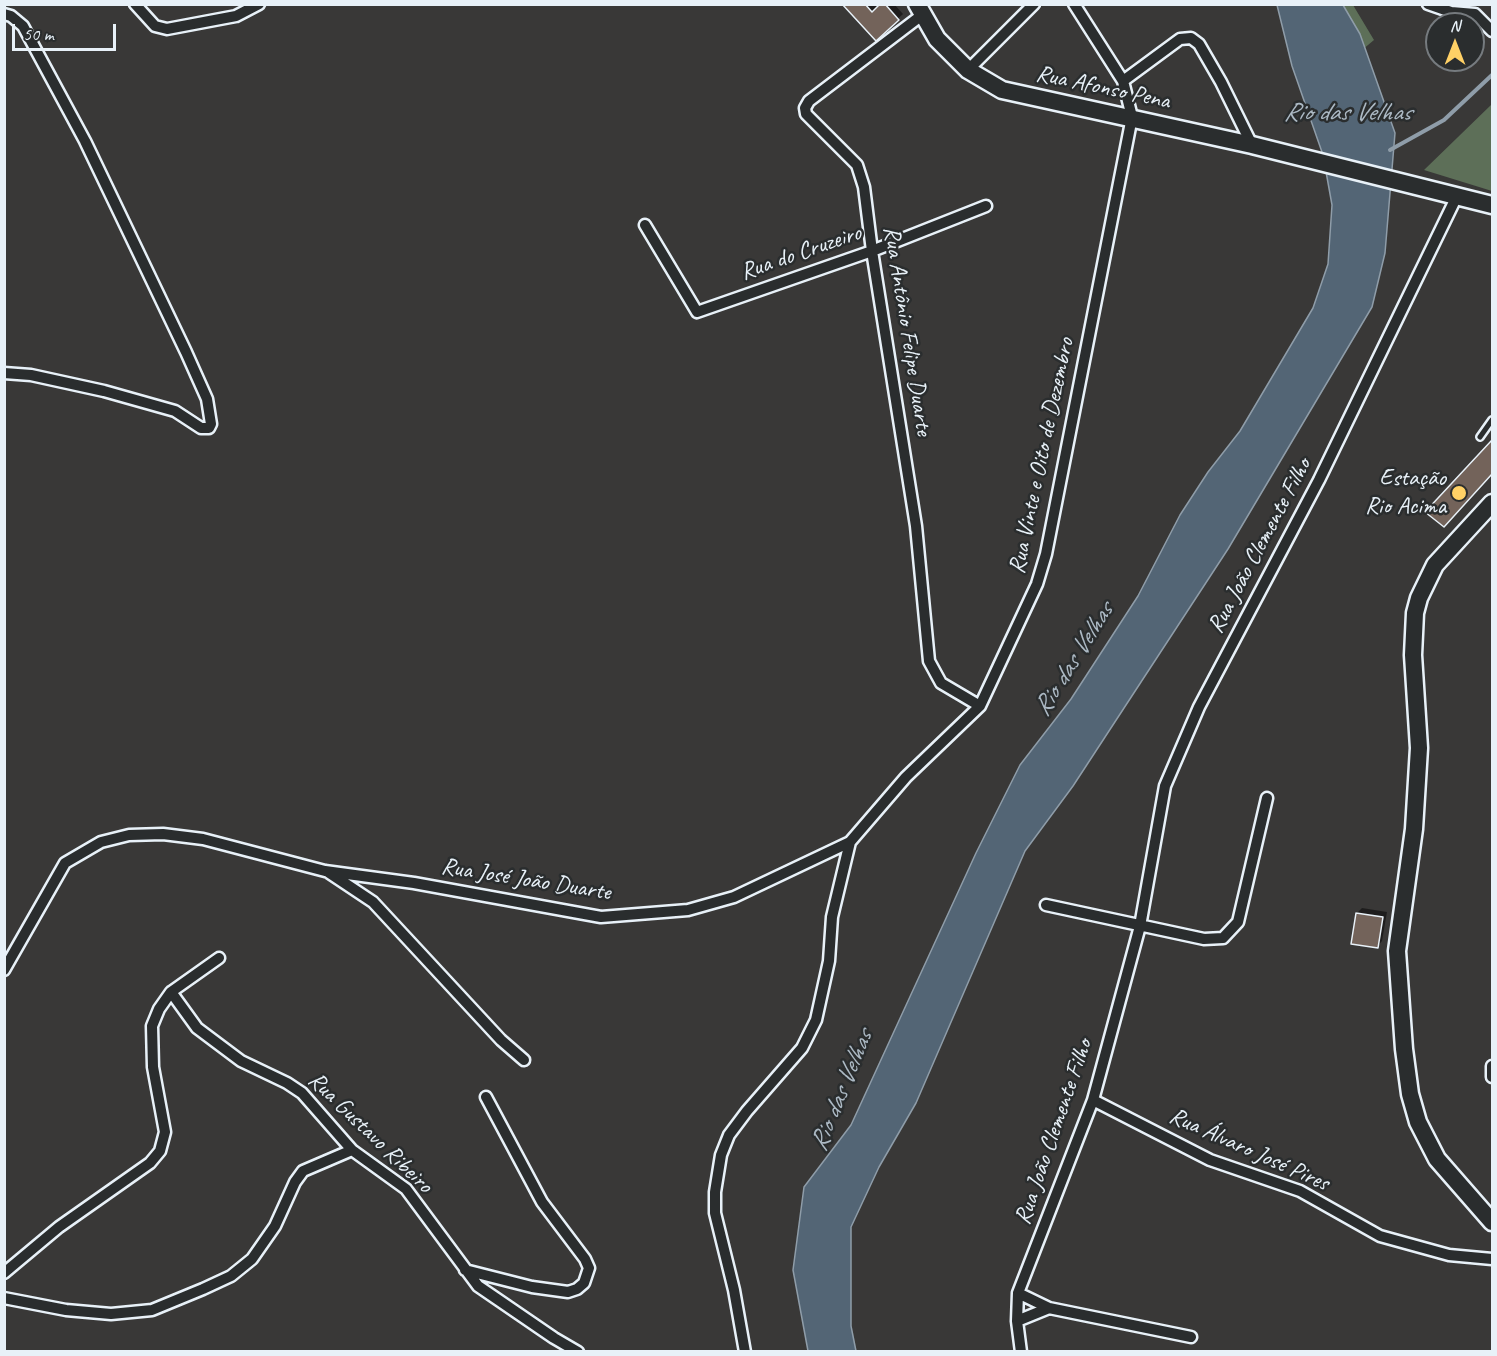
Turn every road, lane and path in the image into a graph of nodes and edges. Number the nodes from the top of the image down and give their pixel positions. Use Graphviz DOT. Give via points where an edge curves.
graph roads {
  1 [pos="135,4"];
  2 [pos="259,4"];
  3 [pos="1034,4"];
  4 [pos="1074,4"];
  5 [pos="1428,4"];
  6 [pos="1474,9"];
  7 [pos="919,10"];
  8 [pos="4,14"];
  9 [pos="1492,31"];
  10 [pos="968,70"];
  11 [pos="1124,81"];
  12 [pos="1132,117"];
  13 [pos="1251,145"];
  14 [pos="1456,198"];
  15 [pos="1492,205"];
  16 [pos="986,206"];
  17 [pos="645,225"];
  18 [pos="872,250"];
  19 [pos="4,373"];
  20 [pos="1492,420"];
  21 [pos="1480,437"];
  22 [pos="1492,503"];
  23 [pos="980,706"];
  24 [pos="1267,798"];
  25 [pos="850,842"];
  26 [pos="325,871"];
  27 [pos="1046,905"];
  28 [pos="1140,926"];
  29 [pos="219,958"];
  30 [pos="4,970"];
  31 [pos="171,992"];
  32 [pos="524,1060"];
  33 [pos="1492,1066"];
  34 [pos="1492,1077"];
  35 [pos="486,1097"];
  36 [pos="1093,1100"];
  37 [pos="352,1150"];
  38 [pos="1492,1222"];
  39 [pos="1492,1260"];
  40 [pos="465,1270"];
  41 [pos="4,1273"];
  42 [pos="1018,1293"];
  43 [pos="4,1298"];
  44 [pos="1049,1308"];
  45 [pos="1017,1321"];
  46 [pos="1191,1337"];
  47 [pos="579,1352"];
  48 [pos="745,1352"];
  49 [pos="1021,1352"];
  1 -- 2 [label="street" via="154,26 167,28 236,16"];
  3 -- 10 [label="street"];
  4 -- 11 [label="street"];
  5 -- 6 [label="street" via="1451,12"];
  6 -- 9 [label="street"];
  7 -- 10 [label="main road, Rua Afonso Pena" via="938,39"];
  7 -- 18 [label="street, Rua Antônio Felipe Duarte" via="805,106 806,114 848,153 859,170"];
  8 -- 19 [label="street" via="23,26 85,141 207,399 211,424 201,428 175,411 104,391"];
  10 -- 12 [label="main road, Rua Afonso Pena" via="1014,94"];
  11 -- 12 [label="street"];
  11 -- 13 [label="street" via="1180,39 1191,38 1199,44 1221,82"];
  12 -- 13 [label="main road, Rua Afonso Pena"];
  12 -- 23 [label="street, Rua Vinte e Oito de Dezembro" via="1046,554 1037,584"];
  13 -- 14 [label="main road, Rua Afonso Pena"];
  14 -- 15 [label="main road, Rua Afonso Pena"];
  14 -- 28 [label="street, Rua João Clemente Filho" via="1319,480 1181,744 1165,786"];
  16 -- 18 [label="street, Rua do Cruzeiro"];
  17 -- 18 [label="street, Rua do Cruzeiro" via="697,312"];
  18 -- 23 [label="street, Rua Antônio Felipe Duarte" via="916,526 929,661 941,683"];
  20 -- 21 [label="lane"];
  22 -- 38 [label="main road" via="1435,565 1415,613 1413,655 1419,748 1414,829 1397,951 1404,1049 1418,1122 1437,1159"];
  23 -- 25 [label="street, Rua Vinte e Oito de Dezembro" via="906,777"];
  24 -- 28 [label="street" via="1238,922 1229,935 1204,939"];
  25 -- 26 [label="street, Rua José João Duarte" via="734,897 688,910 601,917"];
  25 -- 48 [label="street, Rua Vinte e Oito de Dezembro" via="832,916 830,961 816,1020 802,1048 729,1135 717,1168 715,1212"];
  26 -- 30 [label="street, Rua José João Duarte" via="203,839 129,835 102,842 65,863"];
  26 -- 32 [label="street, Rua José João Duarte" via="373,902"];
  27 -- 28 [label="street"];
  28 -- 36 [label="street, Rua João Clemente Filho"];
  29 -- 31 [label="street"];
  31 -- 37 [label="street, Rua Gustavo Ribeiro" via="206,1036 241,1061 302,1093"];
  31 -- 41 [label="street" via="152,1026 153,1067 165,1132 160,1151 150,1163 59,1227"];
  33 -- 34 [label="street"];
  35 -- 40 [label="street" via="542,1202 589,1268 584,1283 568,1292"];
  36 -- 39 [label="street, Rua Álvaro José Pires" via="1210,1160 1300,1191 1380,1236 1449,1255"];
  36 -- 42 [label="street, Rua João Clemente Filho"];
  37 -- 40 [label="street, Rua Gustavo Ribeiro" via="406,1189"];
  37 -- 43 [label="street" via="303,1171 275,1226 252,1259 231,1276 203,1289 152,1310 111,1314"];
  40 -- 47 [label="street, Rua Gustavo Ribeiro" via="484,1290"];
  42 -- 44 [label="street"];
  42 -- 45 [label="street, Rua João Clemente Filho"];
  44 -- 45 [label="street"];
  44 -- 46 [label="street"];
  45 -- 49 [label="street, Rua João Clemente Filho"];
}
